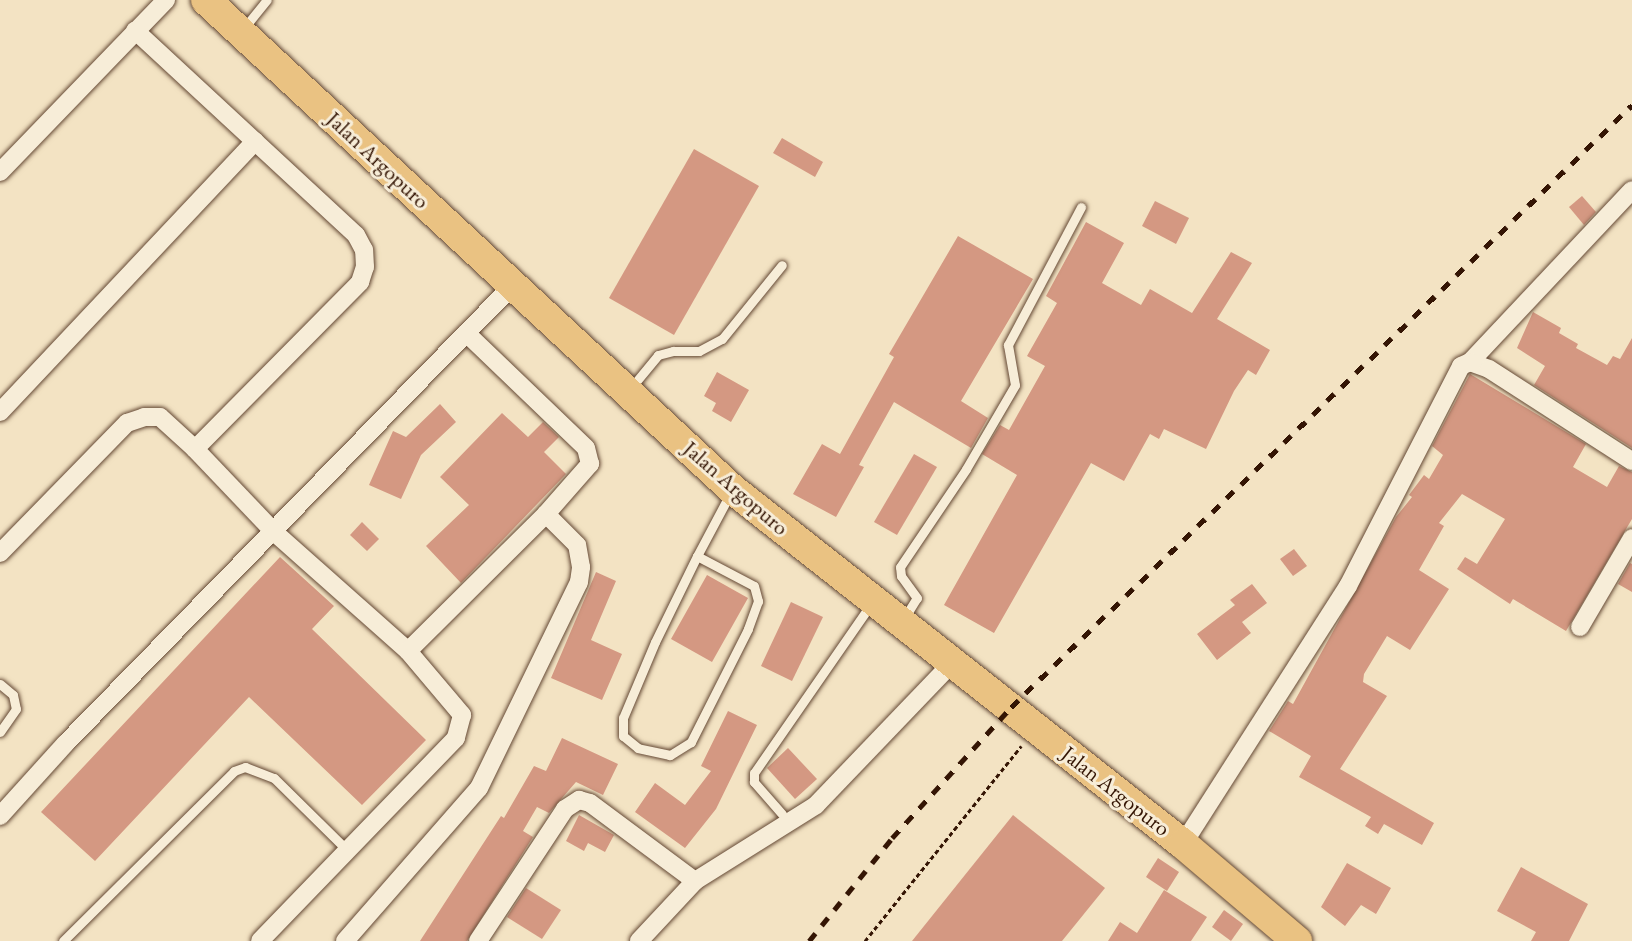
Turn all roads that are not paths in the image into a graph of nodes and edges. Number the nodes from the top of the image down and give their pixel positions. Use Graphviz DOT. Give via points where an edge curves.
graph roads {
  1 [pos="166,0"];
  2 [pos="206,0"];
  3 [pos="267,0"];
  4 [pos="135,30"];
  5 [pos="241,31"];
  6 [pos="255,141"];
  7 [pos="0,172"];
  8 [pos="1632,190"];
  9 [pos="1080,207"];
  10 [pos="782,266"];
  11 [pos="513,285"];
  12 [pos="466,333"];
  13 [pos="1470,362"];
  14 [pos="629,391"];
  15 [pos="0,412"];
  16 [pos="195,449"];
  17 [pos="1632,461"];
  18 [pos="732,489"];
  19 [pos="546,514"];
  20 [pos="274,532"];
  21 [pos="1632,538"];
  22 [pos="0,553"];
  23 [pos="698,556"];
  24 [pos="873,602"];
  25 [pos="900,624"];
  26 [pos="1580,627"];
  27 [pos="408,651"];
  28 [pos="952,663"];
  29 [pos="0,684"];
  30 [pos="0,732"];
  31 [pos="782,814"];
  32 [pos="0,816"];
  33 [pos="1183,844"];
  34 [pos="345,848"];
  35 [pos="695,881"];
  36 [pos="63,941"];
  37 [pos="260,941"];
  38 [pos="345,941"];
  39 [pos="478,941"];
  40 [pos="639,941"];
  41 [pos="1297,941"];
  1 -- 4 [label="street"];
  2 -- 5 [label="highway, Jalan Argopuro"];
  3 -- 5 [label="lane"];
  4 -- 6 [label="street"];
  4 -- 7 [label="street"];
  5 -- 11 [label="highway, Jalan Argopuro"];
  6 -- 15 [label="street"];
  6 -- 16 [label="street" via="356,235 364,250 365,267 360,282"];
  8 -- 13 [label="street"];
  9 -- 25 [label="lane" via="1008,345 1015,385 966,469 900,567 901,576 916,598"];
  10 -- 14 [label="lane" via="722,339 699,351 657,355"];
  11 -- 12 [label="street"];
  11 -- 14 [label="highway, Jalan Argopuro"];
  12 -- 19 [label="street" via="590,455 586,471"];
  12 -- 20 [label="street"];
  13 -- 17 [label="street" via="1489,369"];
  13 -- 33 [label="street" via="1461,366 1348,586"];
  14 -- 18 [label="highway, Jalan Argopuro"];
  16 -- 20 [label="street"];
  16 -- 22 [label="street" via="160,417 128,423"];
  18 -- 23 [label="lane"];
  18 -- 24 [label="highway, Jalan Argopuro"];
  19 -- 27 [label="street"];
  19 -- 38 [label="street" via="577,545 579,582 479,789"];
  20 -- 27 [label="street"];
  20 -- 32 [label="street" via="65,744"];
  21 -- 26 [label="street"];
  23 -- 23 [label="lane" via="623,718 623,736 638,748 670,755 691,741 758,602 754,586"];
  24 -- 25 [label="highway, Jalan Argopuro"];
  24 -- 31 [label="lane" via="754,773 754,782"];
  25 -- 28 [label="highway, Jalan Argopuro"];
  27 -- 34 [label="street" via="458,706 461,727 456,738"];
  28 -- 33 [label="highway, Jalan Argopuro"];
  28 -- 35 [label="street" via="804,816"];
  29 -- 30 [label="lane" via="13,695 16,709"];
  33 -- 41 [label="highway, Jalan Argopuro"];
  34 -- 36 [label="lane" via="274,778 245,767 234,771"];
  34 -- 37 [label="street"];
  35 -- 39 [label="street" via="590,803 579,800 565,809"];
  35 -- 40 [label="street"];
}
